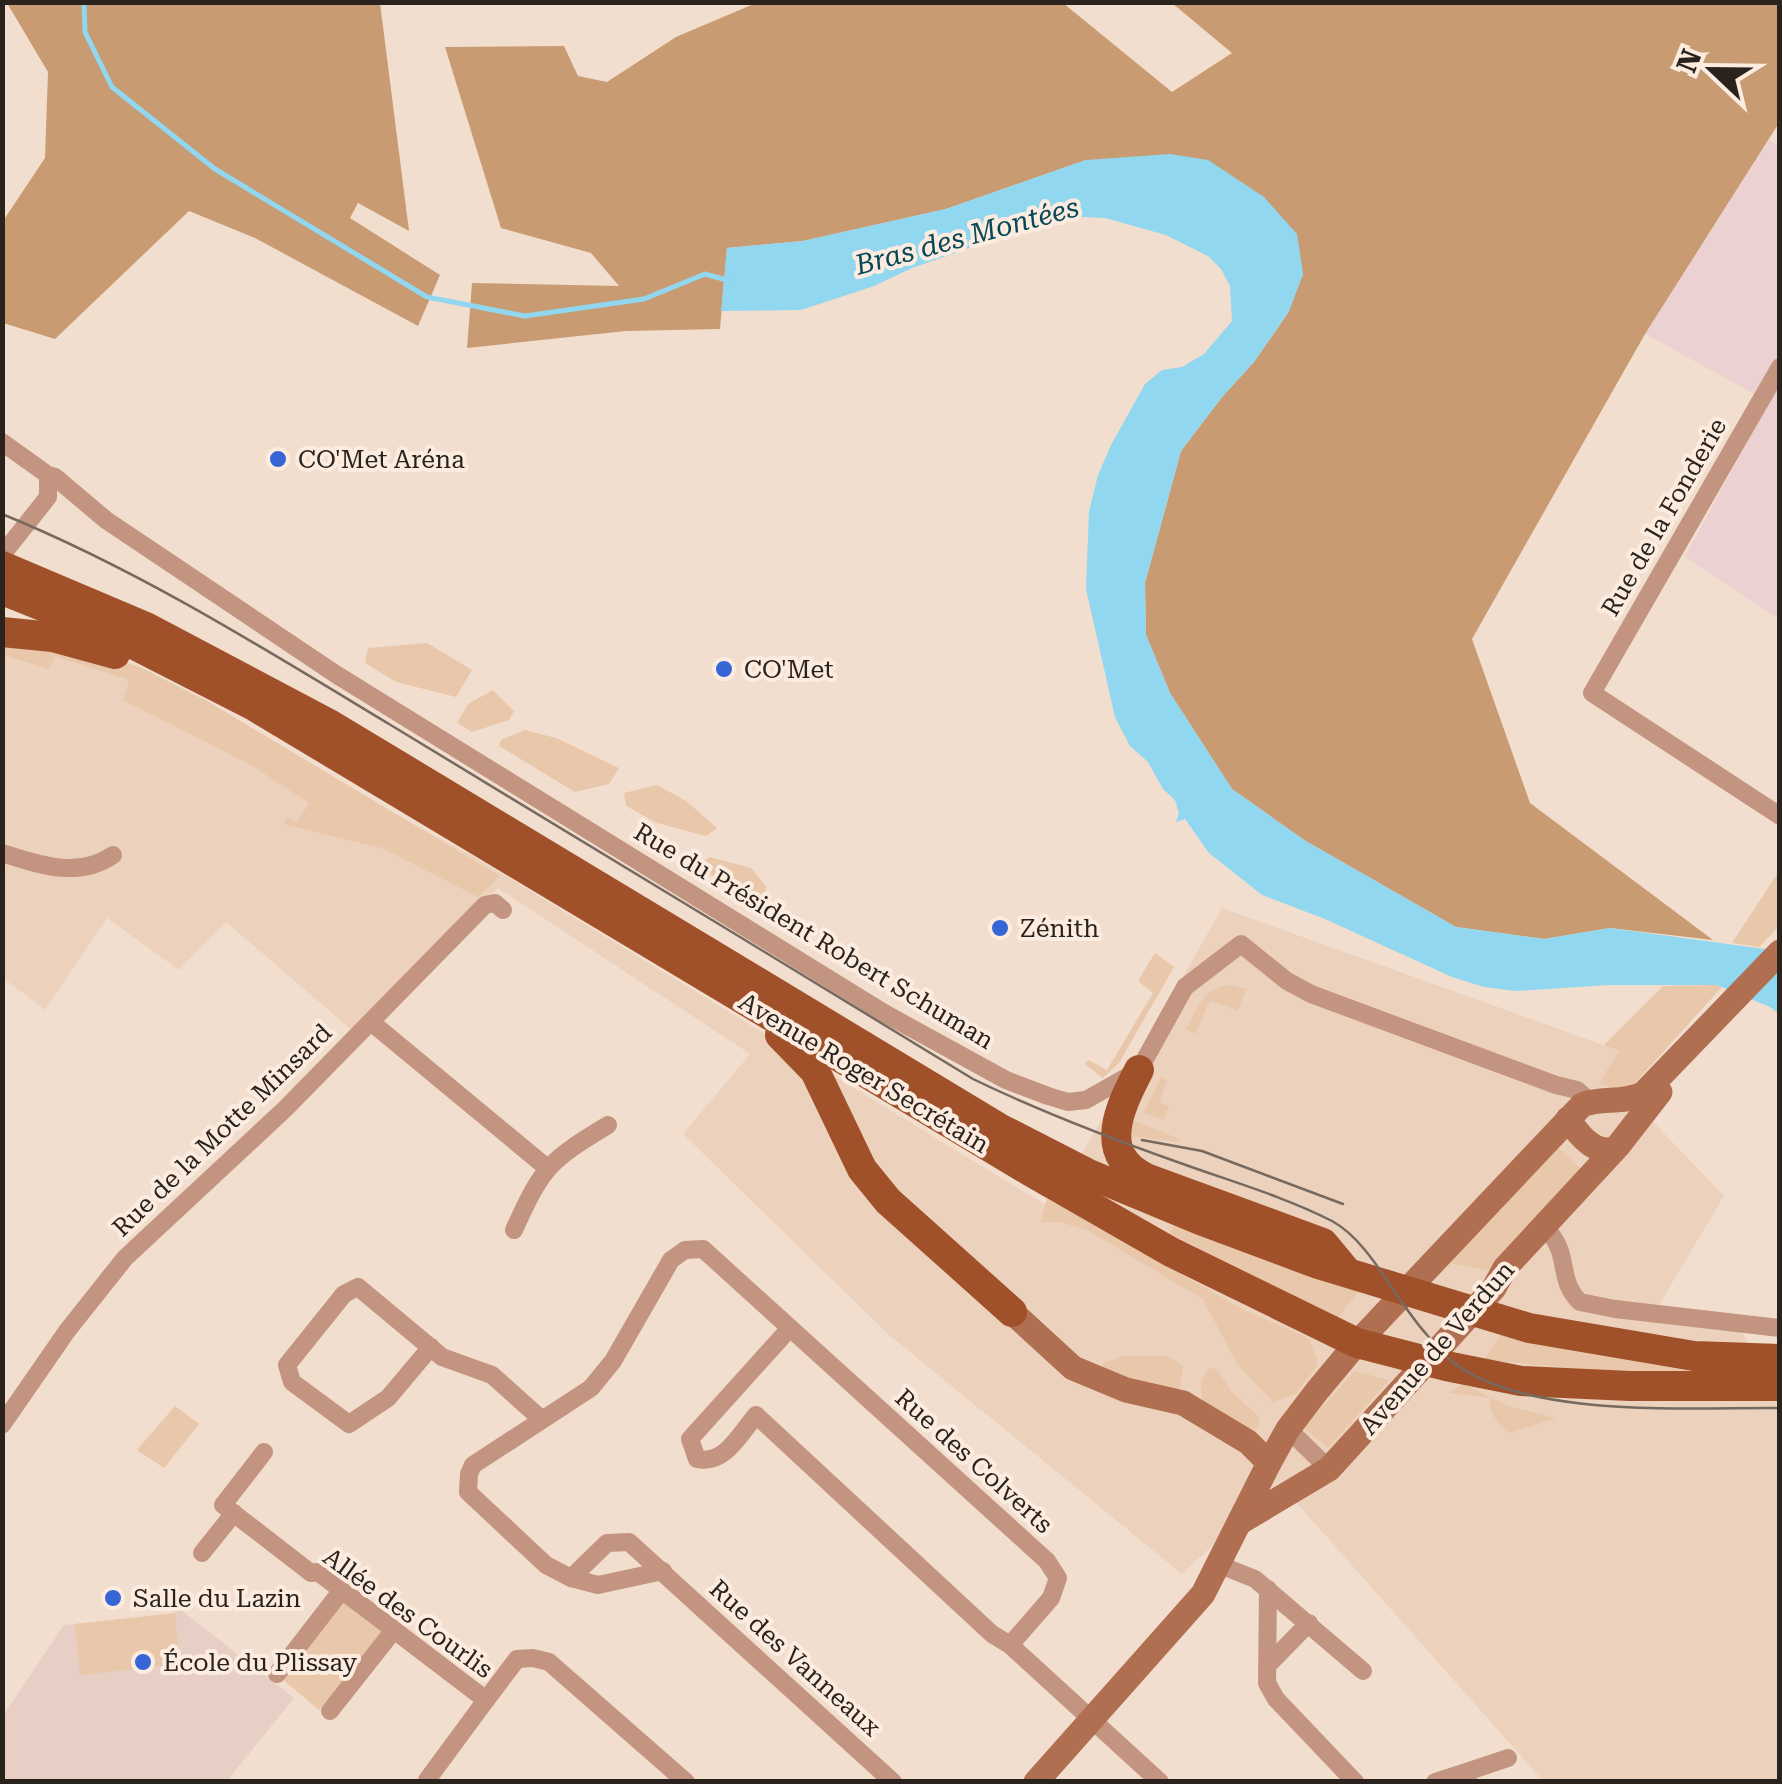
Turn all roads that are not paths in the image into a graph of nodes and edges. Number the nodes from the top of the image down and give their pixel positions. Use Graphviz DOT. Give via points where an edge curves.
graph roads {
  1 [pos="1780,367"];
  2 [pos="2,442"];
  3 [pos="48,475"];
  4 [pos="7,575"];
  5 [pos="2,632"];
  6 [pos="1780,816"];
  7 [pos="2,854"];
  8 [pos="113,855"];
  9 [pos="507,859"];
  10 [pos="504,910"];
  11 [pos="1780,952"];
  12 [pos="740,1000"];
  13 [pos="1732,1004"];
  14 [pos="371,1022"];
  15 [pos="1139,1070"];
  16 [pos="1556,1085"];
  17 [pos="1594,1102"];
  18 [pos="1568,1119"];
  19 [pos="608,1125"];
  20 [pos="1618,1144"];
  21 [pos="546,1167"];
  22 [pos="1543,1226"];
  23 [pos="514,1230"];
  24 [pos="1347,1272"];
  25 [pos="1409,1291"];
  26 [pos="1474,1311"];
  27 [pos="1012,1312"];
  28 [pos="790,1328"];
  29 [pos="1780,1328"];
  30 [pos="1357,1344"];
  31 [pos="431,1348"];
  32 [pos="1780,1359"];
  33 [pos="1429,1361"];
  34 [pos="1780,1386"];
  35 [pos="732,1391"];
  36 [pos="756,1415"];
  37 [pos="540,1418"];
  38 [pos="2,1425"];
  39 [pos="1288,1429"];
  40 [pos="264,1452"];
  41 [pos="1268,1462"];
  42 [pos="1330,1469"];
  43 [pos="234,1513"];
  44 [pos="1242,1520"];
  45 [pos="202,1554"];
  46 [pos="1220,1566"];
  47 [pos="663,1571"];
  48 [pos="571,1578"];
  49 [pos="1268,1589"];
  50 [pos="342,1590"];
  51 [pos="1309,1623"];
  52 [pos="394,1630"];
  53 [pos="1010,1645"];
  54 [pos="1268,1665"];
  55 [pos="1363,1671"];
  56 [pos="277,1674"];
  57 [pos="486,1700"];
  58 [pos="330,1712"];
  59 [pos="1092,1720"];
  60 [pos="1508,1758"];
  61 [pos="1465,1777"];
  62 [pos="427,1780"];
  63 [pos="686,1782"];
  64 [pos="893,1782"];
  65 [pos="1036,1782"];
  66 [pos="1160,1782"];
  67 [pos="1356,1782"];
  68 [pos="1434,1782"];
  1 -- 6 [label="street, Rue de la Fonderie" via="1592,693"];
  2 -- 3 [label="street, Rue du Président Robert Schuman"];
  3 -- 4 [label="street" via="48,497"];
  3 -- 15 [label="street, Rue du Président Robert Schuman" via="337,676 884,1013 1006,1080 1068,1102 1099,1094"];
  4 -- 9 [label="main road, Avenue Roger Secrétain" via="254,706"];
  4 -- 24 [label="main road, Avenue Roger Secrétain" via="146,626 331,724 1001,1129 1156,1203"];
  5 -- 9 [label="main road" via="140,662"];
  7 -- 8 [label="street" via="68,870"];
  9 -- 12 [label="main road, Avenue Roger Secrétain"];
  10 -- 14 [label="street, Rue de la Motte Minsard" via="485,905"];
  11 -- 13 [label="street, Avenue de Verdun"];
  12 -- 27 [label="main road" via="815,1071 862,1169 888,1201"];
  12 -- 30 [label="main road, Avenue Roger Secrétain" via="1171,1252"];
  13 -- 17 [label="street, Avenue de Verdun" via="1643,1094"];
  13 -- 20 [label="street, Avenue de Verdun"];
  14 -- 21 [label="street"];
  14 -- 38 [label="street, Rue de la Motte Minsard" via="125,1258"];
  15 -- 16 [label="street" via="1185,987 1242,944 1310,994"];
  15 -- 24 [label="main road" via="1116,1129 1127,1166 1323,1243"];
  16 -- 17 [label="street"];
  16 -- 18 [label="street"];
  17 -- 18 [label="street, Avenue de Verdun"];
  17 -- 20 [label="street" via="1621,1124"];
  18 -- 20 [label="street" via="1594,1147 1606,1152"];
  18 -- 25 [label="street, Avenue de Verdun"];
  19 -- 21 [label="street"];
  20 -- 22 [label="street, Avenue de Verdun"];
  21 -- 23 [label="street"];
  22 -- 26 [label="street, Avenue de Verdun"];
  22 -- 29 [label="street" via="1560,1242 1568,1286 1580,1302"];
  24 -- 25 [label="main road, Avenue Roger Secrétain"];
  25 -- 26 [label="main road, Avenue Roger Secrétain"];
  25 -- 30 [label="street, Avenue de Verdun"];
  26 -- 32 [label="main road, Avenue Roger Secrétain" via="1528,1328 1694,1356"];
  26 -- 33 [label="street, Avenue de Verdun"];
  27 -- 41 [label="street" via="1072,1368 1183,1403 1248,1442"];
  28 -- 35 [label="street"];
  28 -- 37 [label="street, Rue des Colverts" via="702,1249 684,1250 671,1260 591,1388"];
  28 -- 53 [label="street, Rue des Colverts" via="1047,1560 1058,1578 1051,1598"];
  30 -- 33 [label="main road, Avenue Roger Secrétain"];
  30 -- 39 [label="street, Avenue de Verdun"];
  31 -- 31 [label="street" via="358,1287 344,1294 286,1365 292,1382 349,1424 388,1398"];
  31 -- 37 [label="street" via="492,1375"];
  33 -- 34 [label="main road, Avenue Roger Secrétain" via="1521,1381"];
  33 -- 42 [label="street, Avenue de Verdun"];
  35 -- 36 [label="street"];
  35 -- 36 [label="street" via="690,1439 697,1459 721,1456"];
  36 -- 53 [label="street"];
  37 -- 48 [label="street" via="478,1460 468,1492 546,1565"];
  39 -- 41 [label="street, Avenue de Verdun"];
  39 -- 42 [label="street"];
  40 -- 43 [label="street" via="223,1505"];
  41 -- 44 [label="street, Avenue de Verdun"];
  42 -- 44 [label="street, Avenue de Verdun"];
  43 -- 45 [label="street"];
  43 -- 50 [label="street, Allée des Courlis"];
  44 -- 46 [label="street, Avenue de Verdun"];
  46 -- 49 [label="street"];
  46 -- 59 [label="street, Avenue de Verdun" via="1191,1610"];
  47 -- 48 [label="street" via="598,1585"];
  47 -- 48 [label="street, Rue des Vanneaux" via="629,1542 607,1544"];
  47 -- 64 [label="street, Rue des Vanneaux"];
  49 -- 51 [label="street"];
  49 -- 54 [label="street"];
  50 -- 52 [label="street, Allée des Courlis"];
  50 -- 56 [label="street"];
  51 -- 54 [label="street"];
  51 -- 55 [label="street"];
  52 -- 57 [label="street, Allée des Courlis"];
  52 -- 58 [label="street"];
  53 -- 59 [label="street"];
  54 -- 67 [label="street" via="1276,1699"];
  57 -- 62 [label="street"];
  57 -- 63 [label="street, Allée des Courlis" via="517,1659 549,1662"];
  59 -- 65 [label="street, Avenue de Verdun"];
  59 -- 66 [label="street"];
  60 -- 61 [label="street"];
  61 -- 68 [label="street"];
}
